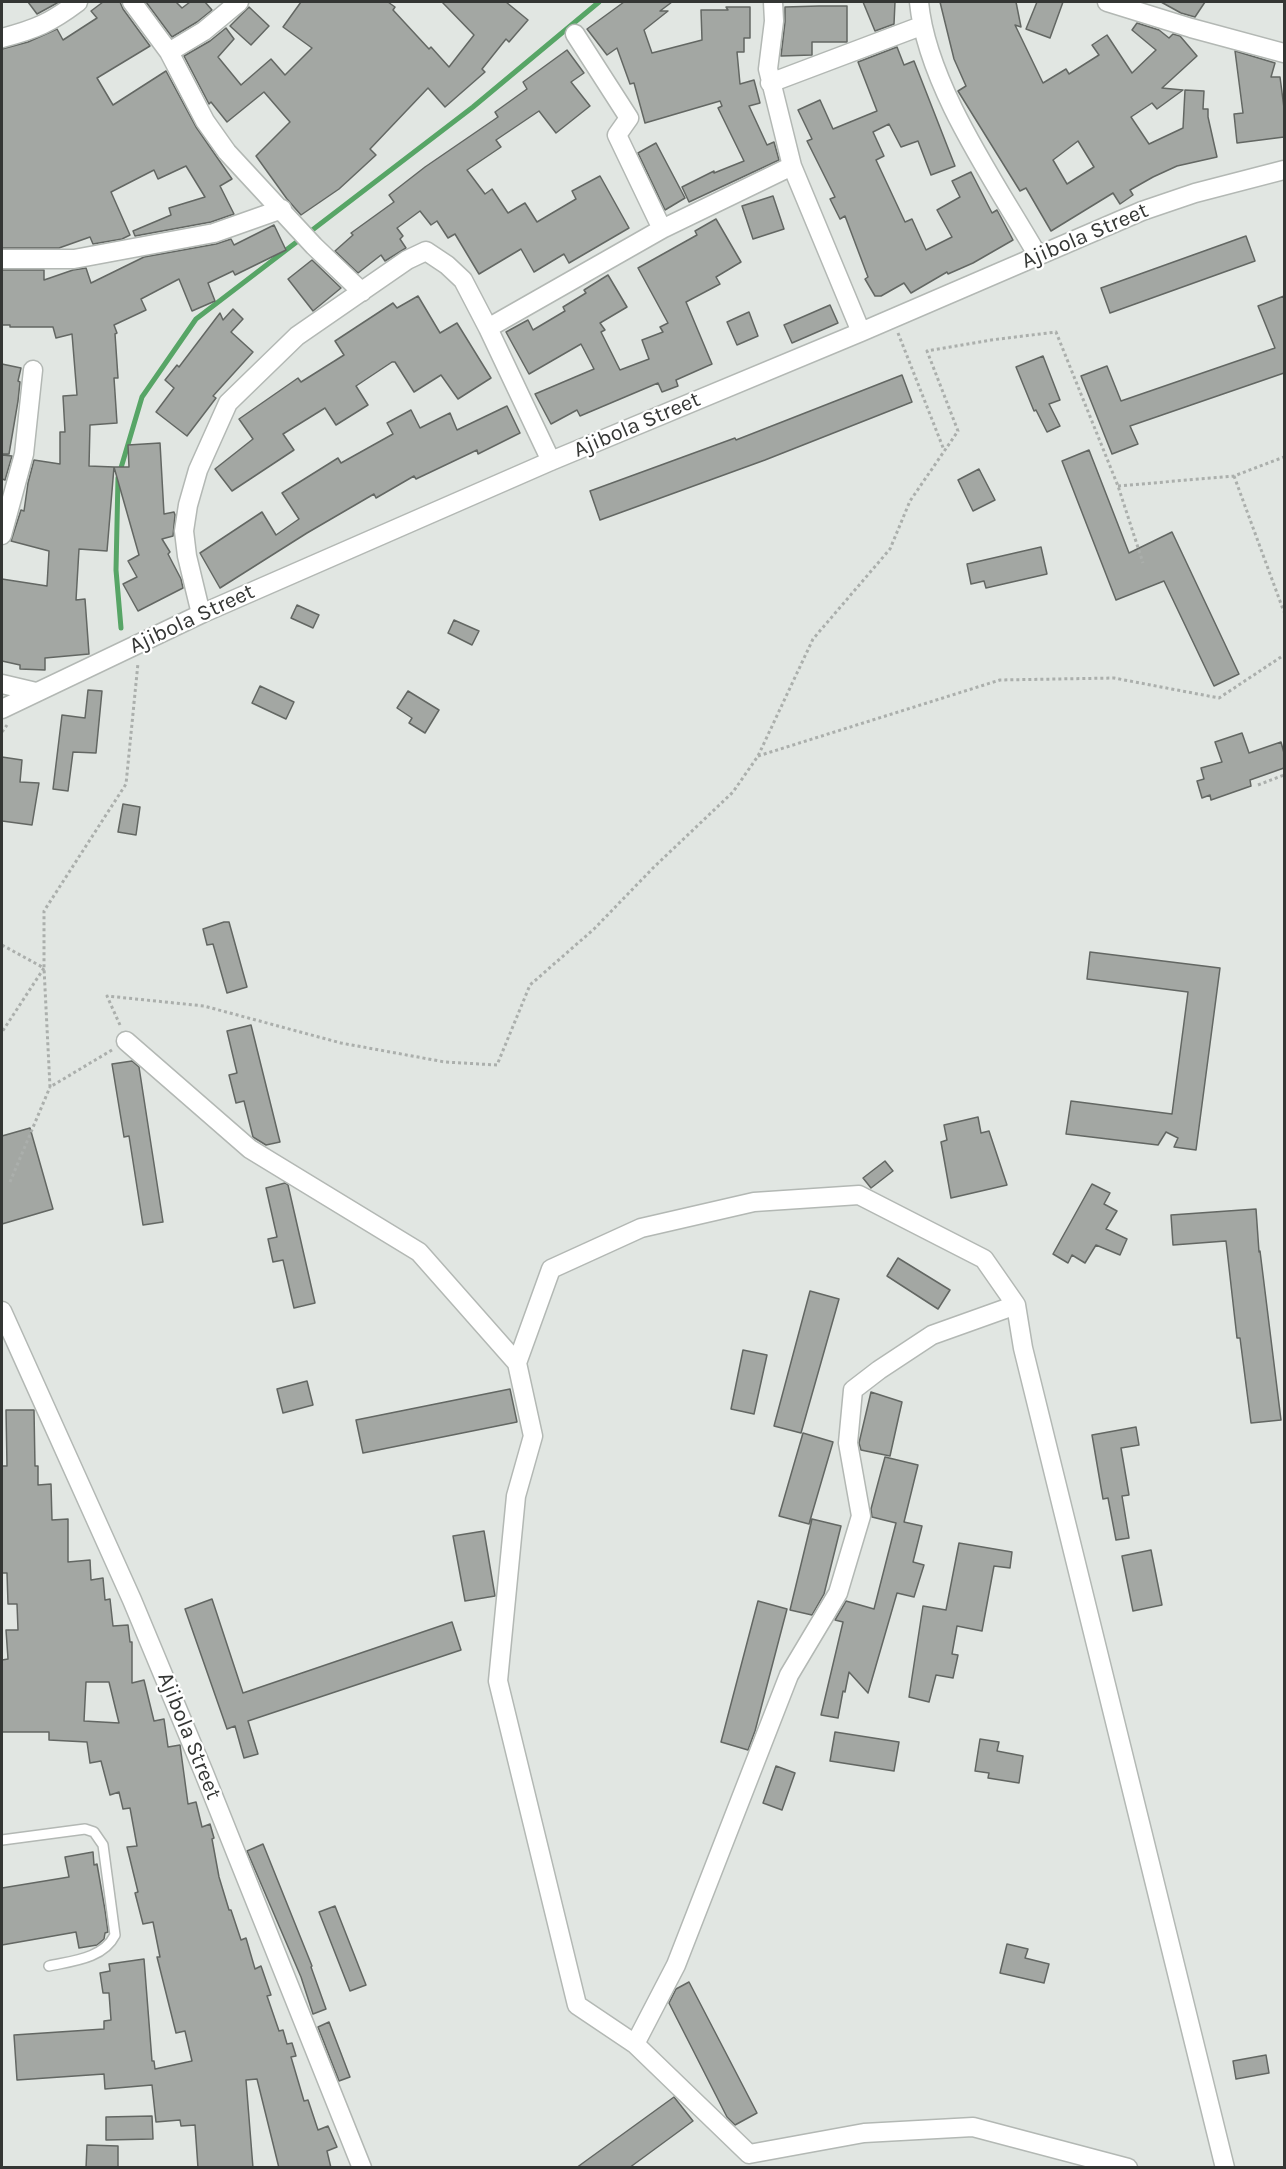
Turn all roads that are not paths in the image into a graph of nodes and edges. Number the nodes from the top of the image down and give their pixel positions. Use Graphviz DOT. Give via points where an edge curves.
graph roads {
  1 [pos="78,2"];
  2 [pos="132,2"];
  3 [pos="239,2"];
  4 [pos="773,2"];
  5 [pos="919,2"];
  6 [pos="1107,2"];
  7 [pos="921,26"];
  8 [pos="575,34"];
  9 [pos="2,38"];
  10 [pos="169,52"];
  11 [pos="1284,53"];
  12 [pos="770,83"];
  13 [pos="792,166"];
  14 [pos="1284,170"];
  15 [pos="282,209"];
  16 [pos="662,229"];
  17 [pos="1038,256"];
  18 [pos="2,259"];
  19 [pos="362,291"];
  20 [pos="488,328"];
  21 [pos="861,332"];
  22 [pos="33,370"];
  23 [pos="551,461"];
  24 [pos="7,493"];
  25 [pos="2,535"];
  26 [pos="201,614"];
  27 [pos="2,684"];
  28 [pos="36,692"];
  29 [pos="2,709"];
  30 [pos="126,1041"];
  31 [pos="1016,1305"];
  32 [pos="2,1311"];
  33 [pos="517,1363"];
  34 [pos="2,1840"];
  35 [pos="49,1966"];
  36 [pos="635,2044"];
  37 [pos="362,2168"];
  38 [pos="1128,2168"];
  39 [pos="1225,2168"];
  1 -- 9 [label="street" via="35,29"];
  2 -- 10 [label="street"];
  3 -- 10 [label="street" via="204,31"];
  4 -- 12 [label="street"];
  5 -- 7 [label="street"];
  6 -- 11 [label="street"];
  7 -- 12 [label="street"];
  7 -- 17 [label="street" via="957,117"];
  8 -- 16 [label="street" via="629,117 617,135"];
  10 -- 15 [label="street" via="205,121 227,152"];
  12 -- 13 [label="street"];
  13 -- 16 [label="street"];
  13 -- 21 [label="street"];
  14 -- 17 [label="street, Ajibola Street" via="1142,211"];
  15 -- 18 [label="street" via="214,233 75,259"];
  15 -- 19 [label="street"];
  16 -- 20 [label="street"];
  17 -- 21 [label="street, Ajibola Street"];
  19 -- 20 [label="street" via="426,251 462,280"];
  19 -- 26 [label="street" via="297,336 228,403 198,470 188,505 187,556"];
  20 -- 23 [label="street"];
  21 -- 23 [label="street, Ajibola Street"];
  22 -- 24 [label="street" via="24,454"];
  23 -- 26 [label="street, Ajibola Street"];
  24 -- 25 [label="street"];
  26 -- 28 [label="street, Ajibola Street"];
  27 -- 28 [label="street"];
  28 -- 29 [label="street, Ajibola Street"];
  30 -- 33 [label="street" via="250,1149 419,1252"];
  31 -- 33 [label="street" via="984,1258 859,1195 754,1202 640,1228 551,1269"];
  31 -- 36 [label="street" via="932,1335 853,1390 848,1443 861,1516 838,1593 789,1674 676,1965"];
  31 -- 39 [label="street" via="1023,1348"];
  32 -- 37 [label="street, Ajibola Street" via="132,1600"];
  33 -- 36 [label="street" via="533,1436 516,1496 498,1681 577,2005"];
  34 -- 35 [label="lane" via="85,1829 94,1832 103,1845 115,1935 96,1954"];
  36 -- 38 [label="street" via="748,2154 864,2133 973,2127"];
}
